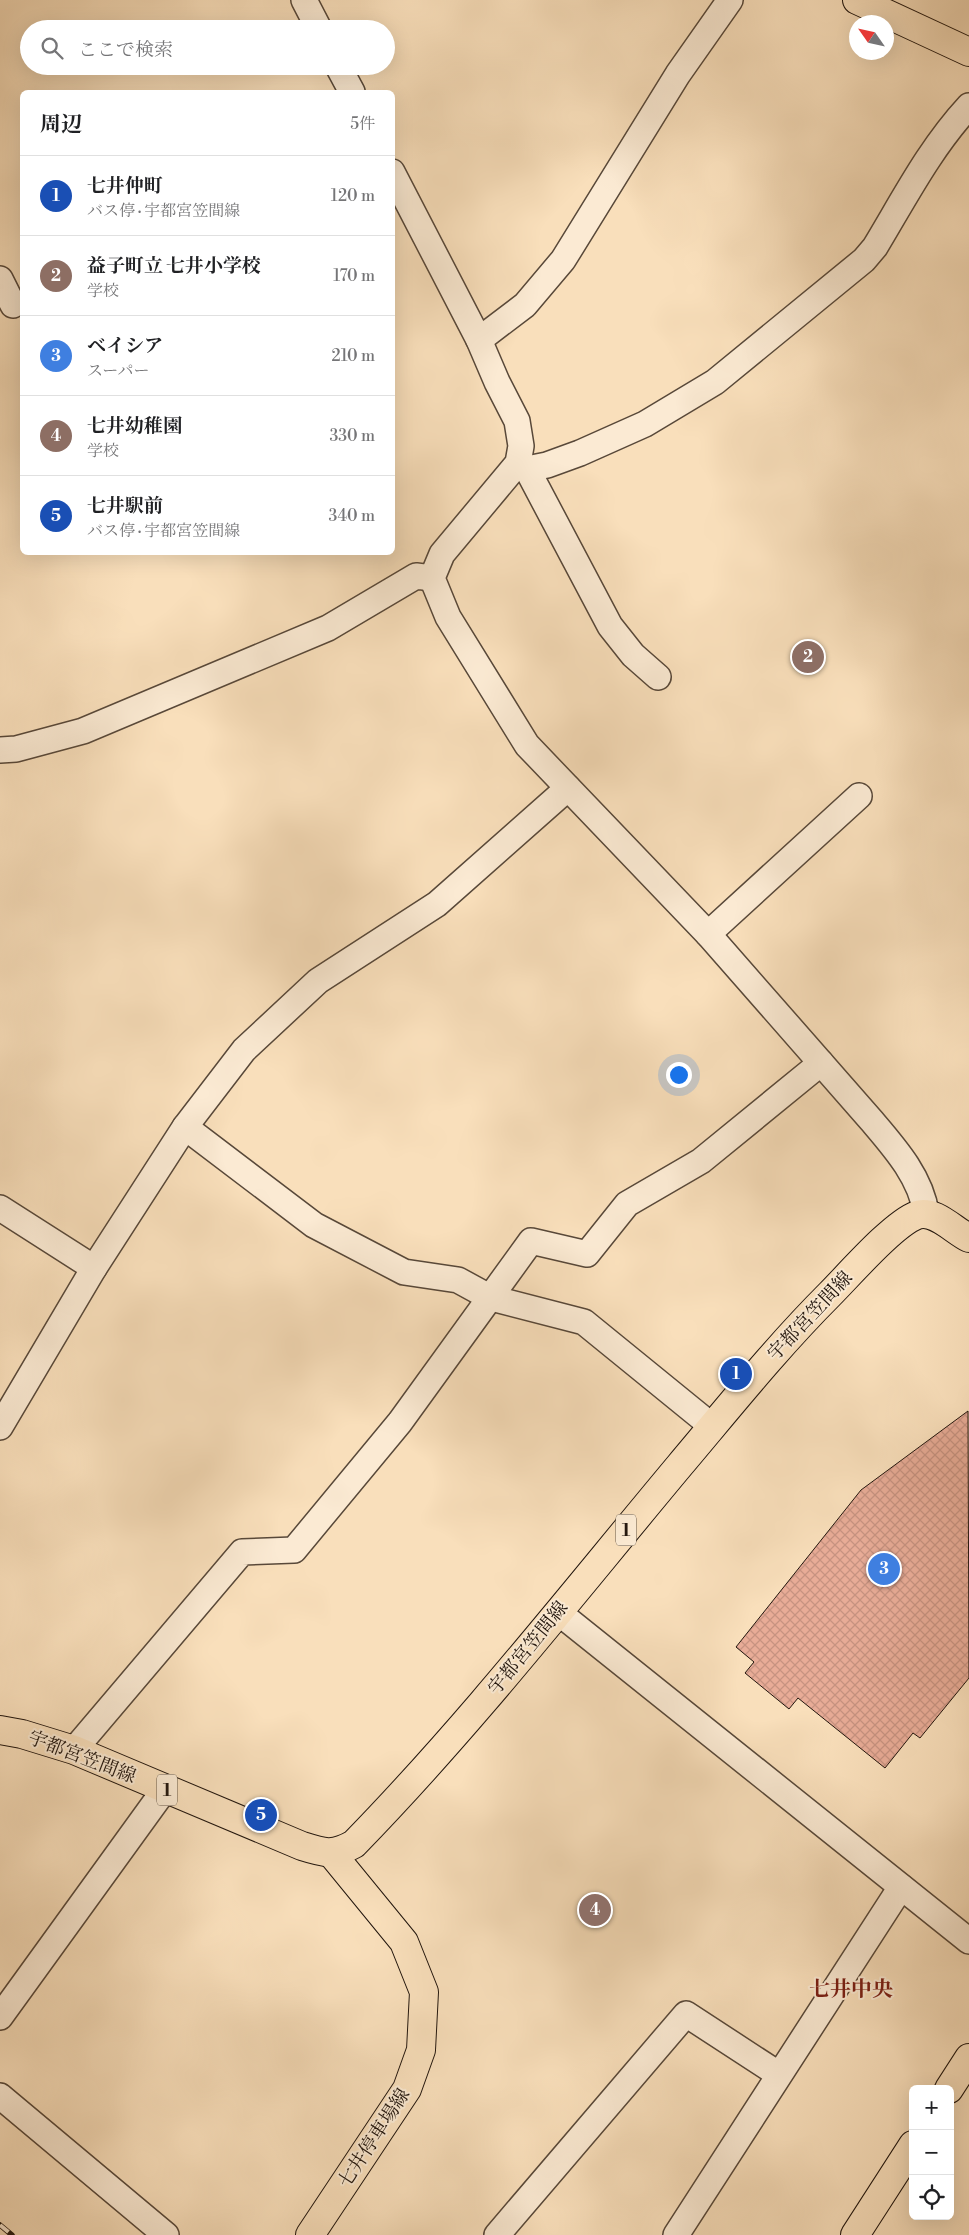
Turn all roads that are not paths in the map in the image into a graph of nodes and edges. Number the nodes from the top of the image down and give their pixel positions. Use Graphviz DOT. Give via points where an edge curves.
graph roads {
  1 [pos="304,0"];
  2 [pos="730,0"];
  3 [pos="857,0"];
  4 [pos="314,20"];
  5 [pos="969,52"];
  6 [pos="343,75"];
  7 [pos="351,90"];
  8 [pos="969,106"];
  9 [pos="395,178"];
  10 [pos="0,279"];
  11 [pos="13,305"];
  12 [pos="479,340"];
  13 [pos="523,466"];
  14 [pos="432,578"];
  15 [pos="658,677"];
  16 [pos="0,750"];
  17 [pos="568,788"];
  18 [pos="859,796"];
  19 [pos="708,934"];
  20 [pos="821,1063"];
  21 [pos="185,1127"];
  22 [pos="0,1208"];
  23 [pos="926,1214"];
  24 [pos="969,1238"];
  25 [pos="94,1268"];
  26 [pos="492,1298"];
  27 [pos="713,1427"];
  28 [pos="0,1428"];
  29 [pos="558,1612"];
  30 [pos="0,1730"];
  31 [pos="74,1750"];
  32 [pos="165,1789"];
  33 [pos="332,1854"];
  34 [pos="901,1887"];
  35 [pos="969,1941"];
  36 [pos="0,2017"];
  37 [pos="969,2058"];
  38 [pos="778,2074"];
  39 [pos="952,2085"];
  40 [pos="0,2096"];
  41 [pos="909,2152"];
  42 [pos="166,2235"];
  43 [pos="310,2235"];
  44 [pos="497,2235"];
  45 [pos="676,2235"];
  46 [pos="857,2235"];
  1 -- 4 [label="street"];
  2 -- 12 [label="street" via="678,74 563,260 525,305"];
  3 -- 5 [label="main road"];
  6 -- 7 [label="street"];
  8 -- 13 [label="street" via="950,126 864,260 715,382 645,424 580,454"];
  9 -- 12 [label="street"];
  10 -- 11 [label="street"];
  12 -- 13 [label="street" via="517,421"];
  13 -- 14 [label="street" via="442,554"];
  13 -- 15 [label="street" via="610,626 633,656"];
  14 -- 16 [label="street" via="416,576 328,628 83,731 16,749"];
  14 -- 17 [label="street" via="448,617 526,744"];
  17 -- 19 [label="street"];
  17 -- 21 [label="street" via="437,904 318,981 244,1050"];
  18 -- 19 [label="street"];
  19 -- 20 [label="street"];
  20 -- 23 [label="street" via="892,1146 918,1185"];
  20 -- 26 [label="street" via="701,1161 627,1204 587,1254 531,1241"];
  21 -- 25 [label="street"];
  21 -- 26 [label="street" via="314,1225 404,1272 458,1280"];
  22 -- 25 [label="street"];
  23 -- 24 [label="main road"];
  23 -- 27 [label="main road, 宇都宮笠間線 / 1" via="916,1216 879,1244 801,1323"];
  25 -- 28 [label="street"];
  26 -- 27 [label="street" via="584,1322"];
  26 -- 31 [label="street" via="400,1422 294,1550 242,1552"];
  27 -- 29 [label="main road, 宇都宮笠間線 / 1"];
  29 -- 33 [label="main road, 宇都宮笠間線 / 1" via="416,1781 354,1844"];
  29 -- 34 [label="street"];
  30 -- 31 [label="main road, 宇都宮笠間線 / 1"];
  31 -- 32 [label="main road, 宇都宮笠間線 / 1"];
  32 -- 33 [label="main road, 宇都宮笠間線 / 1" via="302,1846"];
  32 -- 36 [label="street"];
  33 -- 43 [label="main road, 七井停車場線" via="404,1942 424,1992 421,2050 407,2089"];
  34 -- 35 [label="street"];
  34 -- 38 [label="street"];
  37 -- 39 [label="main road"];
  38 -- 44 [label="street" via="686,2014"];
  38 -- 45 [label="street"];
  40 -- 42 [label="street"];
  41 -- 46 [label="main road"];
}
